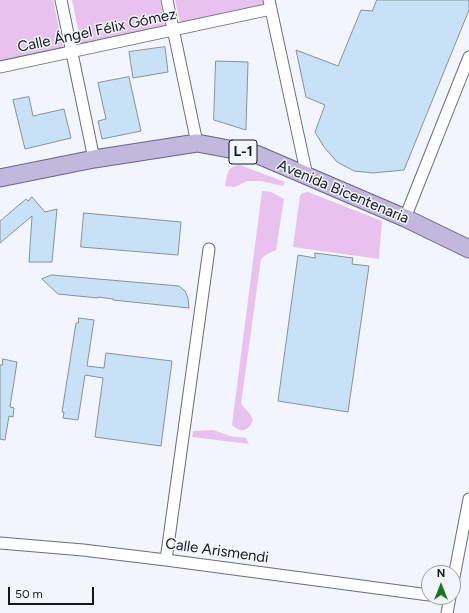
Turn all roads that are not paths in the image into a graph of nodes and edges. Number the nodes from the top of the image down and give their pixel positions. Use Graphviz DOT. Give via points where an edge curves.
graph roads {
  1 [pos="61,0"];
  2 [pos="167,0"];
  3 [pos="270,5"];
  4 [pos="173,31"];
  5 [pos="72,52"];
  6 [pos="469,57"];
  7 [pos="0,67"];
  8 [pos="197,143"];
  9 [pos="94,159"];
  10 [pos="307,176"];
  11 [pos="0,178"];
  12 [pos="406,218"];
  13 [pos="209,249"];
  14 [pos="469,250"];
  15 [pos="469,499"];
  16 [pos="0,543"];
  17 [pos="166,560"];
  18 [pos="456,565"];
  19 [pos="421,594"];
  1 -- 5 [label="street"];
  2 -- 4 [label="street"];
  3 -- 4 [label="street, Calle Ángel Félix Gómez"];
  3 -- 10 [label="street"];
  4 -- 5 [label="street, Calle Ángel Félix Gómez"];
  4 -- 8 [label="street"];
  5 -- 7 [label="street, Calle Ángel Félix Gómez"];
  5 -- 9 [label="street"];
  6 -- 12 [label="street"];
  8 -- 9 [label="main road, Avenida Bicentenaria / L-1"];
  8 -- 10 [label="main road, Avenida Bicentenaria / L-1" via="256,154"];
  9 -- 11 [label="main road, Avenida Bicentenaria / L-1"];
  10 -- 12 [label="main road, Avenida Bicentenaria / L-1"];
  12 -- 14 [label="main road, Avenida Bicentenaria / L-1"];
  13 -- 17 [label="street"];
  15 -- 18 [label="street"];
  16 -- 17 [label="street, Calle Arismendi"];
  17 -- 19 [label="street, Calle Arismendi"];
}
